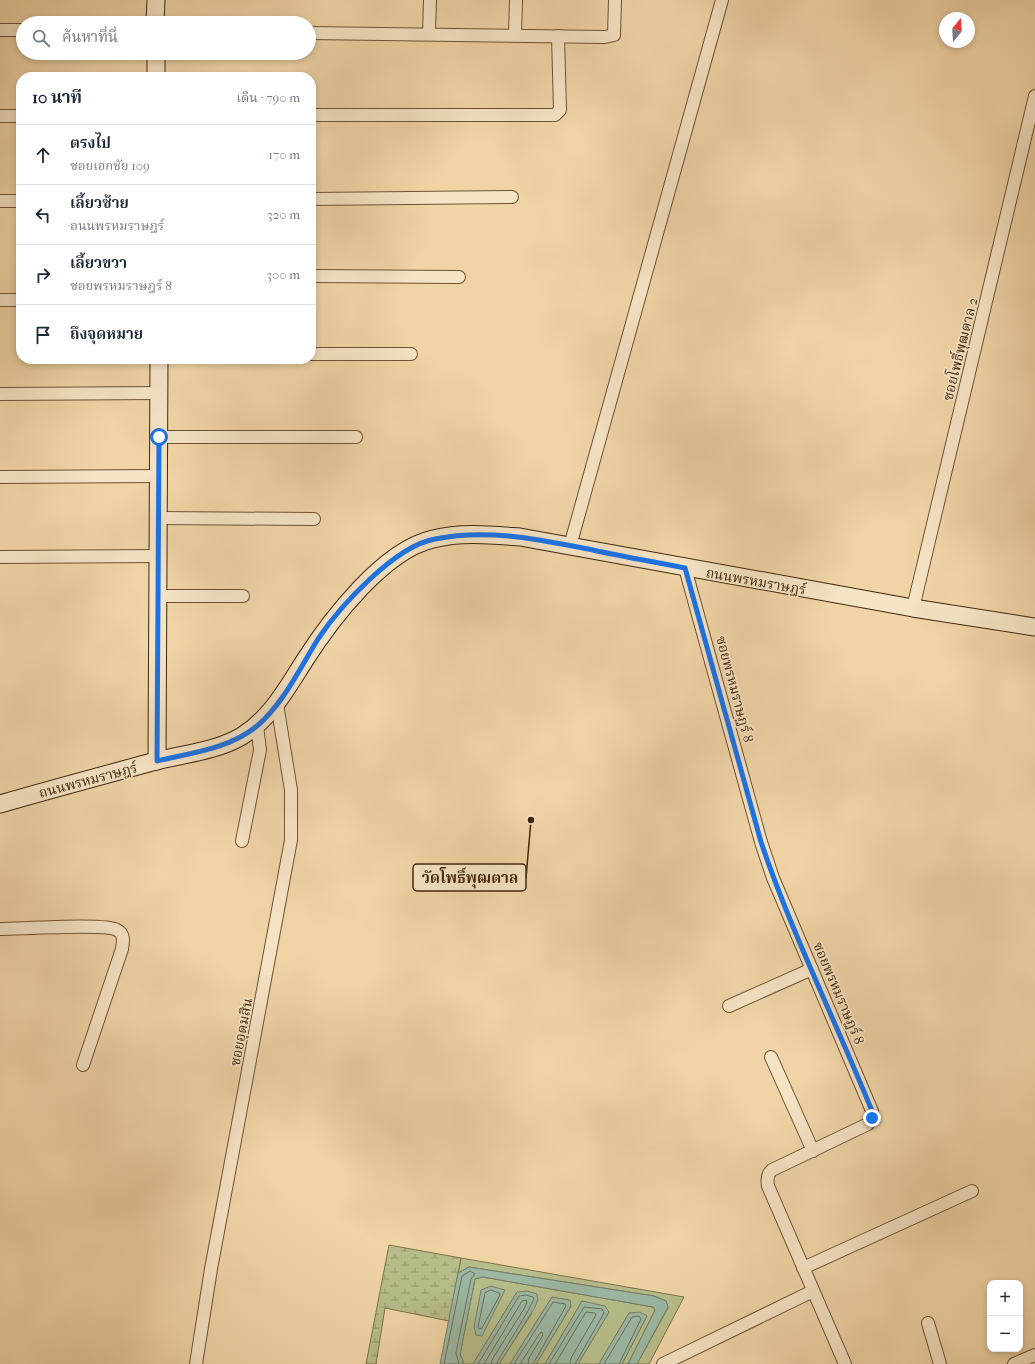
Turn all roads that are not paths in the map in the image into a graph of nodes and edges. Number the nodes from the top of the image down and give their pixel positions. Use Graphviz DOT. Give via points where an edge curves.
graph roads {
  1 [pos="156,0"];
  2 [pos="430,0"];
  3 [pos="516,0"];
  4 [pos="615,0"];
  5 [pos="722,0"];
  6 [pos="156,16"];
  7 [pos="0,30"];
  8 [pos="16,30"];
  9 [pos="316,33"];
  10 [pos="429,34"];
  11 [pos="515,35"];
  12 [pos="558,36"];
  13 [pos="156,60"];
  14 [pos="156,72"];
  15 [pos="1035,96"];
  16 [pos="316,115"];
  17 [pos="0,116"];
  18 [pos="16,116"];
  19 [pos="512,197"];
  20 [pos="316,199"];
  21 [pos="0,201"];
  22 [pos="16,201"];
  23 [pos="316,276"];
  24 [pos="459,277"];
  25 [pos="0,300"];
  26 [pos="16,300"];
  27 [pos="316,354"];
  28 [pos="412,354"];
  29 [pos="159,364"];
  30 [pos="158,392"];
  31 [pos="0,394"];
  32 [pos="159,437"];
  33 [pos="356,437"];
  34 [pos="157,476"];
  35 [pos="0,477"];
  36 [pos="158,518"];
  37 [pos="314,518"];
  38 [pos="570,546"];
  39 [pos="158,556"];
  40 [pos="0,557"];
  41 [pos="685,568"];
  42 [pos="157,596"];
  43 [pos="243,596"];
  44 [pos="913,608"];
  45 [pos="1035,628"];
  46 [pos="277,704"];
  47 [pos="257,726"];
  48 [pos="157,761"];
  49 [pos="0,804"];
  50 [pos="242,842"];
  51 [pos="0,929"];
  52 [pos="812,969"];
  53 [pos="729,1006"];
  54 [pos="771,1057"];
  55 [pos="83,1065"];
  56 [pos="813,1151"];
  57 [pos="972,1191"];
  58 [pos="803,1268"];
  59 [pos="813,1291"];
  60 [pos="928,1323"];
  61 [pos="1035,1354"];
  62 [pos="196,1364"];
  63 [pos="663,1364"];
  64 [pos="845,1364"];
  65 [pos="940,1364"];
  66 [pos="1014,1364"];
  1 -- 6 [label="street"];
  2 -- 10 [label="street"];
  3 -- 11 [label="street"];
  4 -- 12 [label="street" via="614,35"];
  5 -- 38 [label="street"];
  7 -- 8 [label="street"];
  9 -- 10 [label="street"];
  10 -- 11 [label="street"];
  11 -- 12 [label="street"];
  12 -- 16 [label="street" via="560,110 555,115"];
  13 -- 14 [label="street"];
  15 -- 44 [label="street, ซอยโพธิ์พุฒตาล 2"];
  17 -- 18 [label="street"];
  19 -- 20 [label="street"];
  21 -- 22 [label="street"];
  23 -- 24 [label="street"];
  25 -- 26 [label="street"];
  27 -- 28 [label="street"];
  29 -- 30 [label="street"];
  30 -- 31 [label="street"];
  30 -- 32 [label="street"];
  32 -- 33 [label="street"];
  32 -- 34 [label="street"];
  34 -- 35 [label="street"];
  34 -- 36 [label="street"];
  36 -- 37 [label="street"];
  36 -- 39 [label="street"];
  38 -- 41 [label="street, ถนนพรหมราษฎร์"];
  38 -- 46 [label="street, ถนนพรหมราษฎร์" via="488,534 433,539 411,547 392,560 344,608 320,637"];
  39 -- 40 [label="street"];
  39 -- 42 [label="street"];
  41 -- 44 [label="street, ถนนพรหมราษฎร์"];
  41 -- 52 [label="street, ซอยพรหมราษฎร์ 8" via="761,842 773,878"];
  42 -- 43 [label="street"];
  42 -- 48 [label="street"];
  44 -- 45 [label="street, ถนนพรหมราษฎร์"];
  46 -- 47 [label="street, ถนนพรหมราษฎร์"];
  46 -- 62 [label="street, ซอยอุดมสิน" via="290,790 292,840 214,1254"];
  47 -- 48 [label="street, ถนนพรหมราษฎร์" via="225,745"];
  47 -- 50 [label="street" via="260,750"];
  48 -- 49 [label="street, ถนนพรหมราษฎร์"];
  51 -- 55 [label="street" via="92,927 119,930 123,940 122,949"];
  52 -- 53 [label="street"];
  52 -- 56 [label="street, ซอยพรหมราษฎร์ 8" via="872,1114 868,1124"];
  54 -- 56 [label="street"];
  56 -- 58 [label="street, ซอยพรหมราษฎร์ 8" via="772,1170 767,1181"];
  57 -- 58 [label="street"];
  58 -- 59 [label="street, ซอยพรหมราษฎร์ 8"];
  59 -- 63 [label="street"];
  59 -- 64 [label="street, ซอยพรหมราษฎร์ 8"];
  60 -- 65 [label="street"];
  61 -- 66 [label="street"];
}
